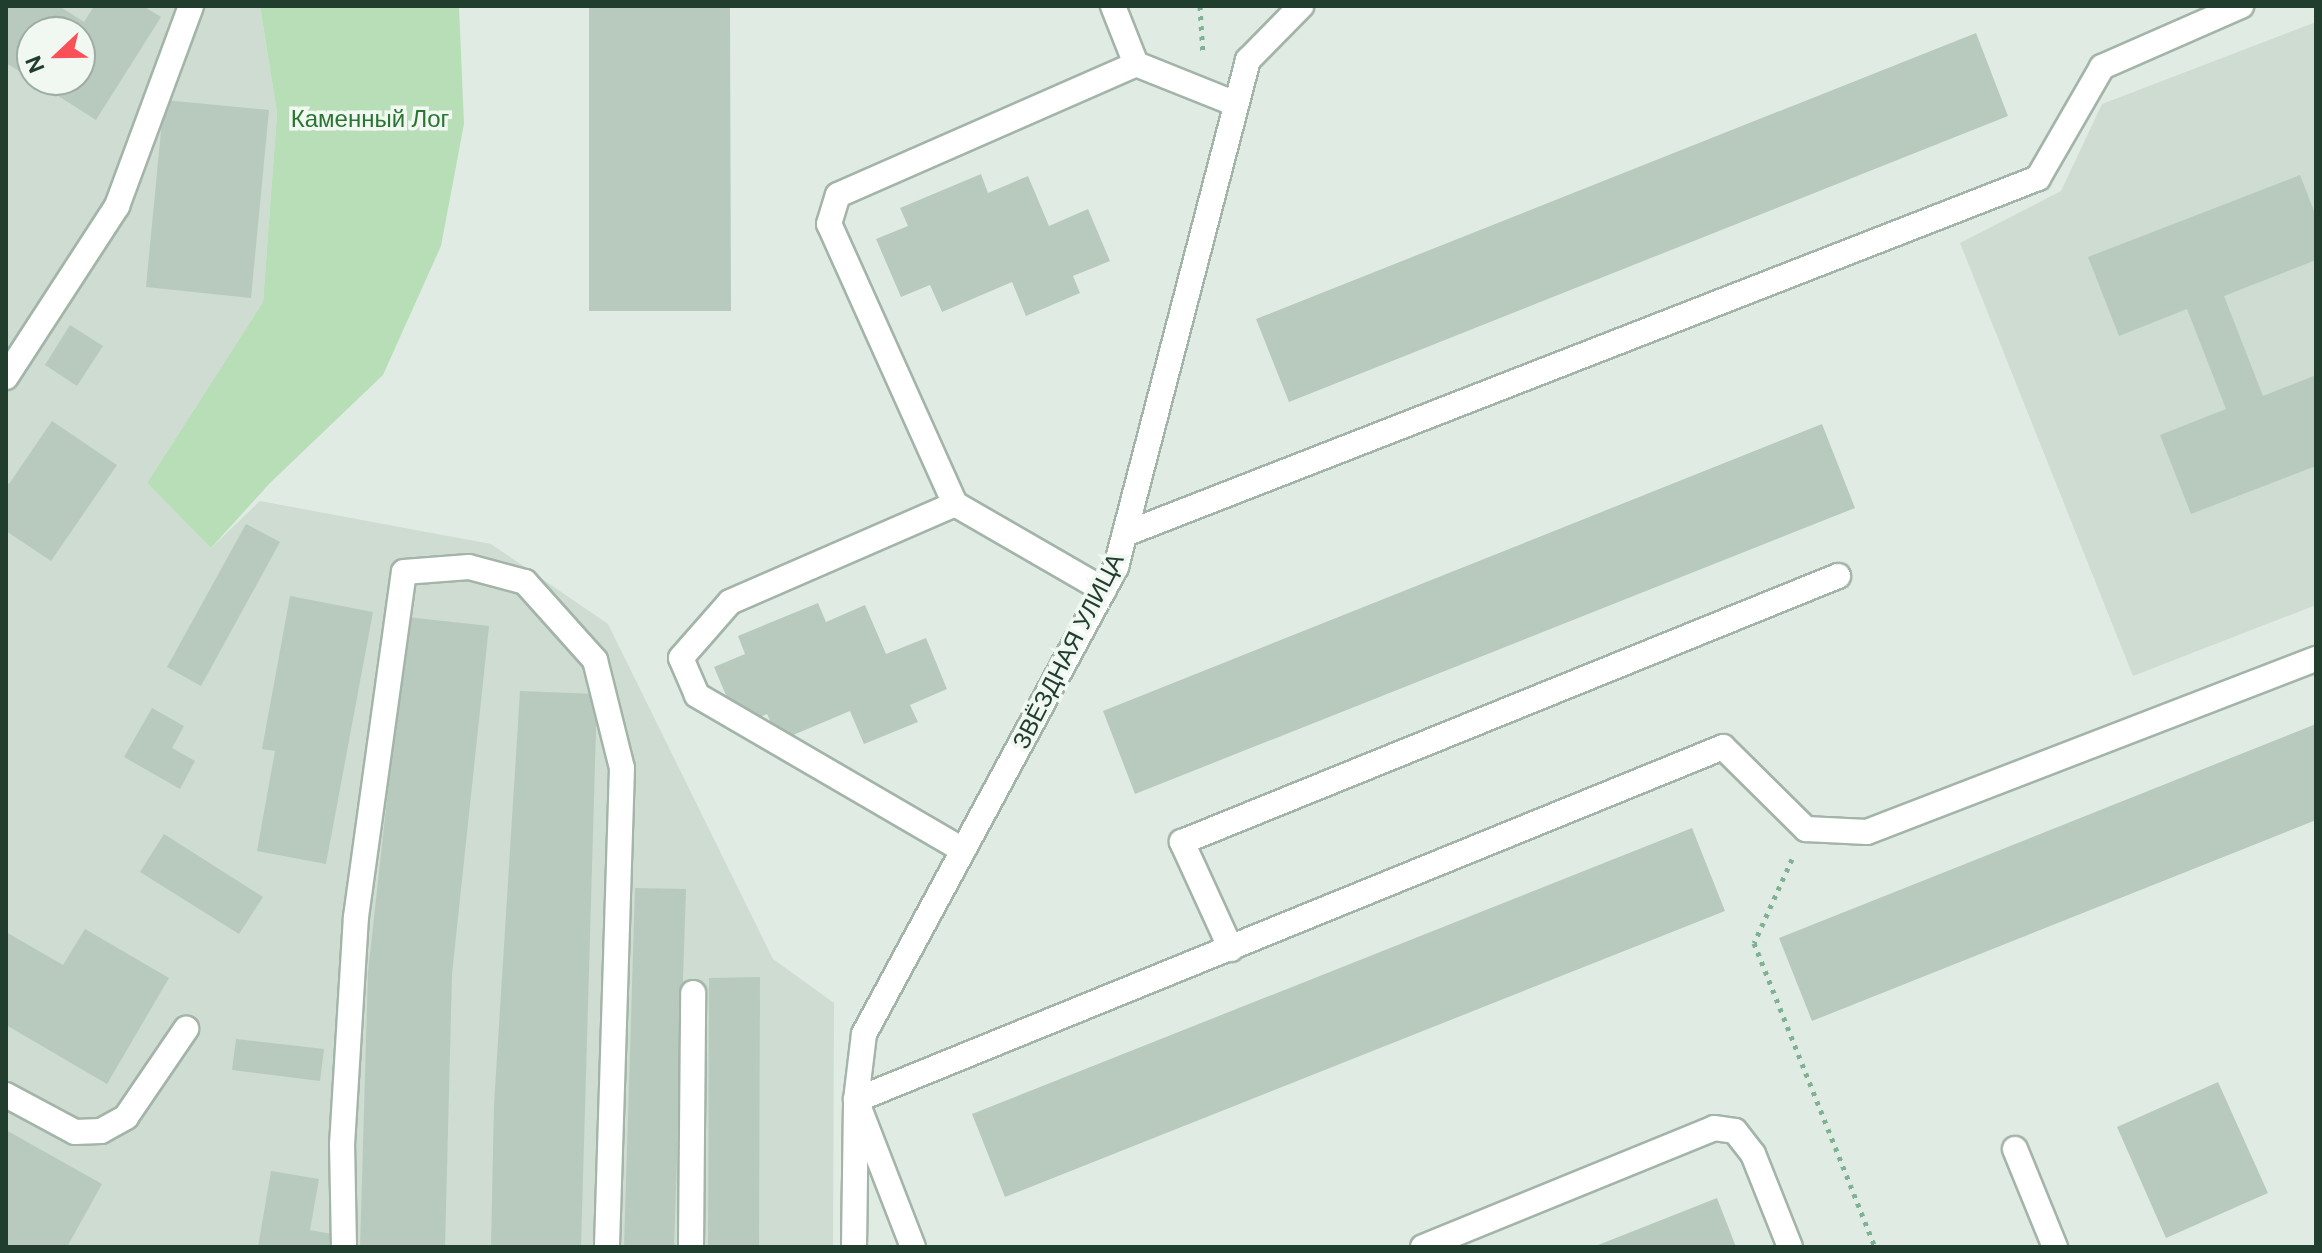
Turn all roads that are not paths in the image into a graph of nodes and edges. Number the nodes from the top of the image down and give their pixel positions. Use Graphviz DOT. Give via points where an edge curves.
graph roads {
  1 [pos="191,6"];
  2 [pos="1113,6"];
  3 [pos="1301,6"];
  4 [pos="2241,6"];
  5 [pos="1136,64"];
  6 [pos="1236,104"];
  7 [pos="9,365"];
  8 [pos="955,504"];
  9 [pos="1125,534"];
  10 [pos="1838,576"];
  11 [pos="1104,590"];
  12 [pos="2316,659"];
  13 [pos="963,850"];
  14 [pos="1231,949"];
  15 [pos="693,993"];
  16 [pos="186,1029"];
  17 [pos="6,1095"];
  18 [pos="856,1100"];
  19 [pos="2015,1149"];
  20 [pos="344,1247"];
  21 [pos="607,1247"];
  22 [pos="691,1247"];
  23 [pos="854,1247"];
  24 [pos="913,1247"];
  25 [pos="1423,1247"];
  26 [pos="1790,1247"];
  27 [pos="2055,1247"];
  1 -- 7 [label="street" via="117,206"];
  2 -- 5 [label="street"];
  3 -- 6 [label="street, ЗВЁЗДНАЯ УЛИЦА" via="1248,60"];
  4 -- 9 [label="street" via="2102,67 2038,178"];
  5 -- 6 [label="street"];
  5 -- 8 [label="street" via="838,195 829,224"];
  6 -- 9 [label="street, ЗВЁЗДНАЯ УЛИЦА"];
  8 -- 11 [label="street"];
  8 -- 13 [label="street" via="730,602 681,658 697,695"];
  9 -- 11 [label="street, ЗВЁЗДНАЯ УЛИЦА"];
  10 -- 14 [label="street" via="1182,842"];
  11 -- 13 [label="street, ЗВЁЗДНАЯ УЛИЦА"];
  12 -- 14 [label="street" via="1867,832 1806,829 1723,747"];
  13 -- 18 [label="street, ЗВЁЗДНАЯ УЛИЦА" via="864,1034"];
  14 -- 18 [label="street"];
  15 -- 22 [label="street"];
  16 -- 17 [label="street" via="126,1117 101,1131 75,1132"];
  18 -- 23 [label="street, ЗВЁЗДНАЯ УЛИЦА"];
  18 -- 24 [label="street"];
  19 -- 27 [label="street"];
  20 -- 21 [label="street" via="342,1145 356,917 404,572 469,567 525,582 595,660 622,768"];
  25 -- 26 [label="street" via="1714,1128 1735,1131 1753,1154"];
}
